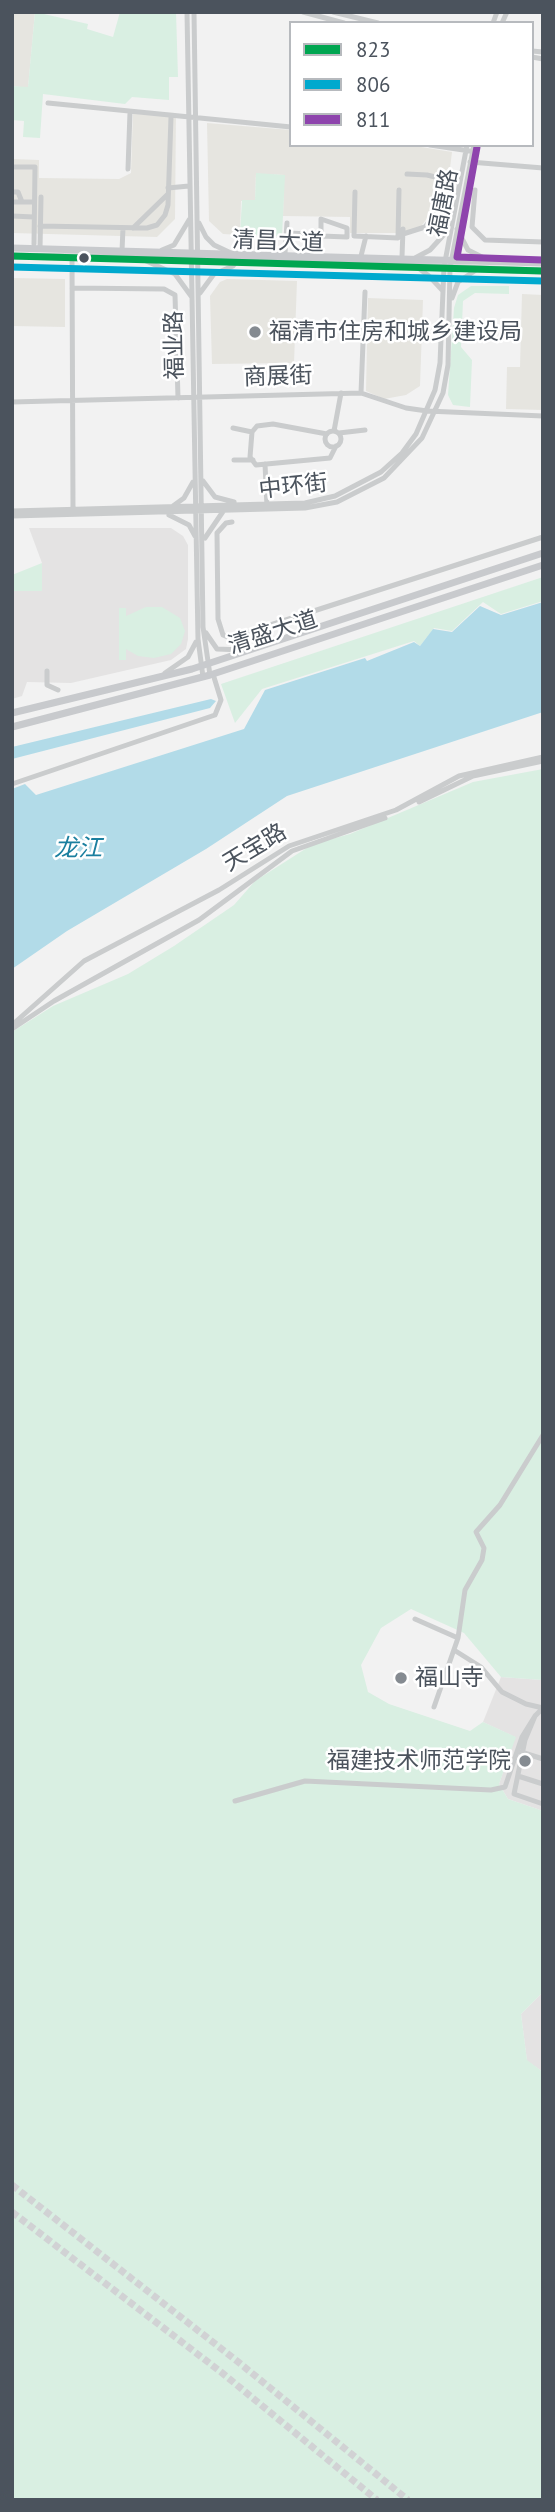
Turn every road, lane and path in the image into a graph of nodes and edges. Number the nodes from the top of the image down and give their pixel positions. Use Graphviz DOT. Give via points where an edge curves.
graph roads {
  1 [pos="187,12"];
  2 [pos="194,12"];
  3 [pos="303,12"];
  4 [pos="333,12"];
  5 [pos="359,15"];
  6 [pos="337,21"];
  7 [pos="48,103"];
  8 [pos="130,112"];
  9 [pos="171,117"];
  10 [pos="191,118"];
  11 [pos="289,127"];
  12 [pos="470,148"];
  13 [pos="470,162"];
  14 [pos="12,167"];
  15 [pos="543,168"];
  16 [pos="128,169"];
  17 [pos="407,174"];
  18 [pos="443,179"];
  19 [pos="460,183"];
  20 [pos="189,186"];
  21 [pos="399,190"];
  22 [pos="475,190"];
  23 [pos="168,191"];
  24 [pos="12,192"];
  25 [pos="355,192"];
  26 [pos="41,197"];
  27 [pos="12,202"];
  28 [pos="22,202"];
  29 [pos="34,202"];
  30 [pos="12,216"];
  31 [pos="34,217"];
  32 [pos="193,217"];
  33 [pos="287,223"];
  34 [pos="40,226"];
  35 [pos="454,227"];
  36 [pos="123,228"];
  37 [pos="134,228"];
  38 [pos="286,233"];
  39 [pos="311,234"];
  40 [pos="321,236"];
  41 [pos="357,236"];
  42 [pos="366,236"];
  43 [pos="543,242"];
  44 [pos="37,246"];
  45 [pos="12,248"];
  46 [pos="320,250"];
  47 [pos="122,251"];
  48 [pos="155,251"];
  49 [pos="231,253"];
  50 [pos="285,253"];
  51 [pos="361,254"];
  52 [pos="12,256"];
  53 [pos="194,256"];
  54 [pos="402,257"];
  55 [pos="72,258"];
  56 [pos="142,259"];
  57 [pos="238,260"];
  58 [pos="491,261"];
  59 [pos="414,262"];
  60 [pos="543,262"];
  61 [pos="448,263"];
  62 [pos="478,269"];
  63 [pos="543,271"];
  64 [pos="72,288"];
  65 [pos="365,292"];
  66 [pos="443,292"];
  67 [pos="195,297"];
  68 [pos="449,308"];
  69 [pos="341,393"];
  70 [pos="361,393"];
  71 [pos="196,397"];
  72 [pos="178,398"];
  73 [pos="72,401"];
  74 [pos="12,402"];
  75 [pos="427,411"];
  76 [pos="435,412"];
  77 [pos="543,416"];
  78 [pos="233,428"];
  79 [pos="365,430"];
  80 [pos="252,432"];
  81 [pos="337,432"];
  82 [pos="327,434"];
  83 [pos="336,446"];
  84 [pos="234,460"];
  85 [pos="253,460"];
  86 [pos="265,464"];
  87 [pos="198,478"];
  88 [pos="240,505"];
  89 [pos="172,507"];
  90 [pos="267,507"];
  91 [pos="199,509"];
  92 [pos="224,510"];
  93 [pos="73,513"];
  94 [pos="152,513"];
  95 [pos="12,514"];
  96 [pos="232,522"];
  97 [pos="543,537"];
  98 [pos="200,541"];
  99 [pos="543,553"];
  100 [pos="471,561"];
  101 [pos="543,565"];
  102 [pos="476,575"];
  103 [pos="203,627"];
  104 [pos="226,637"];
  105 [pos="198,639"];
  106 [pos="253,649"];
  107 [pos="220,650"];
  108 [pos="204,665"];
  109 [pos="47,671"];
  110 [pos="208,675"];
  111 [pos="159,676"];
  112 [pos="58,690"];
  113 [pos="12,713"];
  114 [pos="12,727"];
  115 [pos="543,759"];
  116 [pos="12,784"];
  117 [pos="12,1027"];
  118 [pos="543,1435"];
  119 [pos="415,1619"];
  120 [pos="458,1638"];
  121 [pos="454,1650"];
  122 [pos="434,1706"];
  123 [pos="543,1708"];
  124 [pos="534,1719"];
  125 [pos="543,1725"];
  126 [pos="521,1752"];
  127 [pos="543,1759"];
  128 [pos="518,1776"];
  129 [pos="543,1784"];
  130 [pos="235,1801"];
  131 [pos="543,1804"];
  1 -- 10 [label="street, 福业路"];
  2 -- 10 [label="street, 福业路"];
  3 -- 6 [label="street"];
  4 -- 5 [label="street"];
  7 -- 8 [label="street"];
  8 -- 9 [label="street"];
  8 -- 16 [label="street"];
  9 -- 10 [label="street"];
  9 -- 23 [label="street"];
  10 -- 11 [label="street"];
  10 -- 20 [label="street, 福业路"];
  10 -- 32 [label="street, 福业路"];
  12 -- 13 [label="street, 福唐路"];
  12 -- 19 [label="street, 福唐路"];
  13 -- 15 [label="street"];
  13 -- 35 [label="street, 福唐路"];
  14 -- 29 [label="street" via="35,167"];
  17 -- 18 [label="street"];
  18 -- 19 [label="street"];
  18 -- 54 [label="street" via="432,218 425,227 403,232"];
  19 -- 35 [label="street, 福唐路"];
  20 -- 23 [label="street"];
  20 -- 32 [label="street, 福业路"];
  21 -- 42 [label="street" via="398,238"];
  22 -- 43 [label="street" via="472,226 485,240"];
  23 -- 37 [label="street"];
  23 -- 37 [label="street" via="166,215 156,225"];
  24 -- 28 [label="street" via="18,192"];
  25 -- 41 [label="street"];
  26 -- 34 [label="street"];
  27 -- 28 [label="street"];
  28 -- 29 [label="street"];
  29 -- 31 [label="street"];
  30 -- 31 [label="street"];
  31 -- 44 [label="street"];
  32 -- 48 [label="street" via="174,245"];
  32 -- 49 [label="street" via="206,237"];
  32 -- 53 [label="street, 福业路"];
  33 -- 38 [label="street"];
  34 -- 36 [label="street"];
  34 -- 44 [label="street"];
  35 -- 58 [label="street" via="468,250"];
  35 -- 59 [label="street"];
  35 -- 61 [label="street, 福唐路"];
  36 -- 37 [label="street"];
  36 -- 47 [label="street"];
  38 -- 39 [label="street"];
  38 -- 50 [label="street"];
  40 -- 40 [label="street" via="321,219 347,228 347,237"];
  40 -- 46 [label="street"];
  41 -- 42 [label="street"];
  41 -- 51 [label="street"];
  42 -- 51 [label="street"];
  44 -- 45 [label="main road, 清昌大道"];
  44 -- 47 [label="main road, 清昌大道"];
  47 -- 48 [label="main road, 清昌大道"];
  48 -- 53 [label="main road, 清昌大道"];
  49 -- 50 [label="main road, 清昌大道"];
  49 -- 53 [label="main road, 清昌大道"];
  50 -- 51 [label="main road, 清昌大道"];
  51 -- 54 [label="main road, 清昌大道"];
  52 -- 55 [label="main road, 清昌大道"];
  53 -- 56 [label="main road, 清昌大道"];
  53 -- 57 [label="main road, 清昌大道"];
  53 -- 67 [label="street, 福业路"];
  54 -- 59 [label="main road, 清昌大道"];
  55 -- 56 [label="main road, 清昌大道"];
  55 -- 64 [label="street"];
  56 -- 67 [label="street" via="174,274"];
  57 -- 59 [label="main road, 清昌大道"];
  57 -- 67 [label="street" via="209,279"];
  58 -- 60 [label="main road, 清昌大道"];
  58 -- 61 [label="main road, 清昌大道"];
  59 -- 61 [label="main road, 清昌大道"];
  59 -- 66 [label="street"];
  61 -- 62 [label="main road, 清昌大道"];
  61 -- 66 [label="street, 中环街"];
  61 -- 68 [label="street, 中环街"];
  62 -- 63 [label="main road, 清昌大道"];
  62 -- 68 [label="street" via="458,282"];
  64 -- 72 [label="street" via="164,289 175,295"];
  64 -- 73 [label="street"];
  65 -- 70 [label="street"];
  66 -- 75 [label="street, 中环街" via="438,379"];
  67 -- 71 [label="street, 福业路"];
  68 -- 76 [label="street, 中环街" via="446,373"];
  69 -- 70 [label="street, 商展街"];
  69 -- 71 [label="street, 商展街"];
  69 -- 81 [label="street"];
  70 -- 75 [label="street, 商展街"];
  71 -- 72 [label="street, 商展街"];
  71 -- 87 [label="street, 福业路"];
  72 -- 73 [label="street, 商展街"];
  73 -- 74 [label="street, 商展街"];
  73 -- 93 [label="street"];
  75 -- 76 [label="street, 商展街"];
  75 -- 90 [label="street, 中环街" via="402,453 368,480 314,502"];
  76 -- 77 [label="street, 商展街"];
  76 -- 90 [label="street, 中环街" via="407,457 371,486 315,507"];
  78 -- 80 [label="street"];
  79 -- 81 [label="street"];
  80 -- 82 [label="street" via="257,426 273,424"];
  80 -- 85 [label="street"];
  81 -- 82 [label="street"];
  81 -- 83 [label="street" via="341,440"];
  82 -- 83 [label="street" via="327,443"];
  83 -- 86 [label="street" via="330,458"];
  84 -- 85 [label="street"];
  85 -- 86 [label="street" via="256,465"];
  86 -- 90 [label="street"];
  87 -- 88 [label="street" via="215,497"];
  87 -- 89 [label="street"];
  87 -- 91 [label="street, 福业路"];
  88 -- 90 [label="street, 中环街"];
  88 -- 91 [label="street, 中环街"];
  89 -- 91 [label="street, 中环街"];
  89 -- 93 [label="street, 中环街"];
  90 -- 92 [label="street, 中环街"];
  91 -- 92 [label="street, 中环街"];
  91 -- 94 [label="street, 中环街"];
  91 -- 98 [label="street, 福业路"];
  92 -- 98 [label="street"];
  93 -- 94 [label="street, 中环街"];
  93 -- 95 [label="street, 中环街"];
  94 -- 98 [label="street" via="181,518"];
  96 -- 104 [label="street" via="217,533 218,620"];
  97 -- 100 [label="street"];
  98 -- 103 [label="street, 福业路"];
  98 -- 105 [label="street, 福业路"];
  99 -- 102 [label="main road, 清盛大道"];
  100 -- 102 [label="street"];
  100 -- 104 [label="street"];
  101 -- 110 [label="main road, 清盛大道"];
  102 -- 106 [label="main road, 清盛大道"];
  103 -- 107 [label="street"];
  103 -- 108 [label="street, 福业路"];
  104 -- 107 [label="street"];
  105 -- 108 [label="street, 福业路"];
  105 -- 111 [label="street" via="188,657"];
  106 -- 107 [label="street"];
  106 -- 108 [label="main road, 清盛大道"];
  108 -- 110 [label="street, 福业路"];
  108 -- 111 [label="main road, 清盛大道"];
  109 -- 112 [label="street" via="47,685"];
  110 -- 114 [label="main road, 清盛大道"];
  110 -- 116 [label="street, 福业路" via="221,700 215,715"];
  111 -- 113 [label="main road, 清盛大道"];
  115 -- 117 [label="street, 天宝路" via="461,780 397,813 292,850 199,920"];
  115 -- 117 [label="street, 天宝路" via="471,772 396,810 289,846 219,890 84,961"];
  118 -- 120 [label="street" via="500,1505 477,1532 484,1548 482,1560 465,1590"];
  119 -- 120 [label="street"];
  120 -- 121 [label="street"];
  121 -- 122 [label="street"];
  121 -- 123 [label="street" via="481,1667 502,1692"];
  123 -- 124 [label="street"];
  124 -- 125 [label="street"];
  124 -- 126 [label="street"];
  124 -- 130 [label="street" via="522,1737 505,1787 305,1781"];
  126 -- 127 [label="street"];
  126 -- 128 [label="street"];
  128 -- 129 [label="street"];
  128 -- 131 [label="street" via="514,1794"];
}
